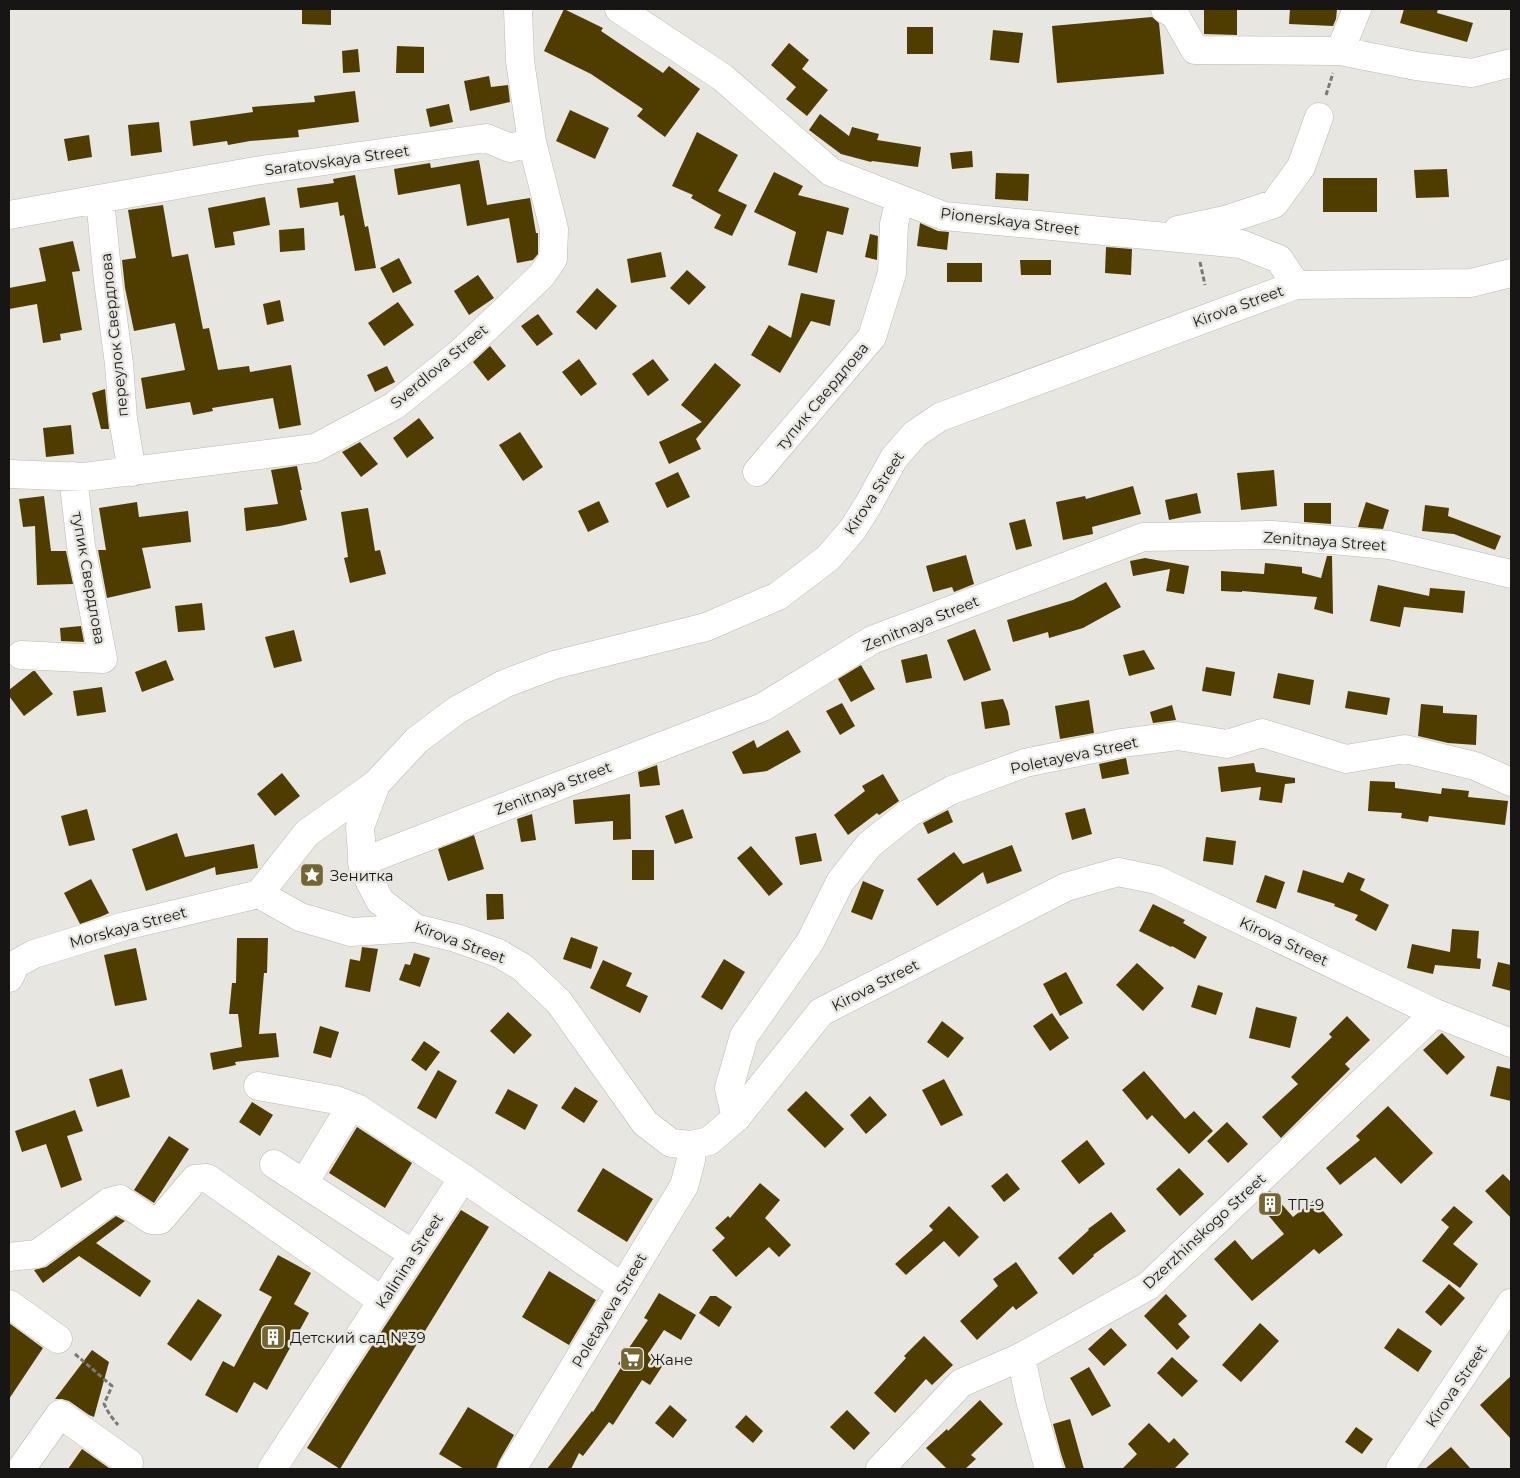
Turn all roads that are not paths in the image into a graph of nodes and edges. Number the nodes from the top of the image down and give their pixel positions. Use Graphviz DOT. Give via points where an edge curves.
graph roads {
  1 [pos="518,9"];
  2 [pos="620,9"];
  3 [pos="1165,9"];
  4 [pos="1357,9"];
  5 [pos="1340,51"];
  6 [pos="1511,63"];
  7 [pos="1319,117"];
  8 [pos="532,142"];
  9 [pos="900,198"];
  10 [pos="100,199"];
  11 [pos="9,215"];
  12 [pos="1148,236"];
  13 [pos="1511,273"];
  14 [pos="1296,284"];
  15 [pos="132,472"];
  16 [pos="757,472"];
  17 [pos="9,474"];
  18 [pos="73,476"];
  19 [pos="1511,574"];
  20 [pos="21,655"];
  21 [pos="1511,782"];
  22 [pos="376,784"];
  23 [pos="362,862"];
  24 [pos="259,894"];
  25 [pos="415,928"];
  26 [pos="9,978"];
  27 [pos="1435,1013"];
  28 [pos="1511,1043"];
  29 [pos="258,1086"];
  30 [pos="351,1106"];
  31 [pos="736,1118"];
  32 [pos="692,1145"];
  33 [pos="274,1164"];
  34 [pos="463,1178"];
  35 [pos="304,1183"];
  36 [pos="414,1254"];
  37 [pos="9,1257"];
  38 [pos="622,1287"];
  39 [pos="382,1301"];
  40 [pos="1511,1302"];
  41 [pos="9,1304"];
  42 [pos="58,1339"];
  43 [pos="1021,1357"];
  44 [pos="134,1467"];
  45 [pos="21,1469"];
  46 [pos="272,1469"];
  47 [pos="512,1469"];
  48 [pos="880,1469"];
  49 [pos="1049,1469"];
  50 [pos="1400,1469"];
  1 -- 8 [label="street" via="520,61"];
  2 -- 9 [label="street, Pionerskaya Street" via="722,77 831,172"];
  3 -- 5 [label="street" via="1175,15 1195,50"];
  4 -- 5 [label="street"];
  5 -- 6 [label="street" via="1472,73"];
  7 -- 12 [label="street" via="1301,167 1274,204 1225,220"];
  8 -- 10 [label="street, Saratovskaya Street" via="510,148 486,138 255,171"];
  8 -- 15 [label="street, Sverdlova Street" via="554,229 553,259 541,276 459,354 394,406 315,448"];
  9 -- 12 [label="street, Pionerskaya Street" via="944,216"];
  9 -- 16 [label="street, тупик Свердлова" via="894,224 892,273 872,337"];
  10 -- 11 [label="street, Saratovskaya Street"];
  10 -- 15 [label="street, переулок Свердлова" via="123,419"];
  12 -- 14 [label="street, Pionerskaya Street" via="1241,244 1279,258"];
  13 -- 14 [label="street, Kirova Street" via="1471,283"];
  14 -- 22 [label="street, Kirova Street" via="940,416 915,434 894,458 853,529 828,558 778,596 706,627 554,665 504,684 457,710 417,740"];
  15 -- 18 [label="street, Sverdlova Street"];
  17 -- 18 [label="street, Sverdlova Street"];
  18 -- 20 [label="street, тупик Свердлова" via="81,546 103,659"];
  19 -- 23 [label="street, Zenitnaya Street" via="1389,545 1273,535 1143,537 872,640 763,707"];
  21 -- 31 [label="street, Poletayeva Street" via="1476,766 1405,749 1346,759 1262,733 1227,744 1178,736 1122,743 1025,763 952,790 909,813 869,844 840,882 810,942 744,1036 729,1088"];
  22 -- 23 [label="street, Kirova Street" via="360,827"];
  22 -- 24 [label="street" via="307,833"];
  23 -- 25 [label="street, Kirova Street" via="380,902"];
  24 -- 25 [label="street" via="300,917 351,932"];
  24 -- 26 [label="street, Morskaya Street" via="125,926 34,954 16,964"];
  25 -- 32 [label="street, Kirova Street" via="498,953 522,967 559,1002 645,1123 671,1143"];
  27 -- 28 [label="street, Kirova Street"];
  27 -- 31 [label="street, Kirova Street" via="1157,880 1118,872 1066,887 822,1012"];
  27 -- 43 [label="street, Dzerzhinskogo Street" via="1148,1286"];
  29 -- 30 [label="street" via="336,1100"];
  30 -- 34 [label="street"];
  30 -- 35 [label="street"];
  31 -- 32 [label="street, Kirova Street" via="709,1141"];
  32 -- 38 [label="street, Poletayeva Street" via="684,1186"];
  33 -- 35 [label="street"];
  34 -- 36 [label="street, Kalinina Street"];
  34 -- 38 [label="street"];
  35 -- 36 [label="street"];
  36 -- 39 [label="street, Kalinina Street"];
  37 -- 39 [label="street" via="37,1254 109,1202 120,1199 151,1220 160,1220 195,1179 207,1178"];
  38 -- 47 [label="street, Poletayeva Street"];
  39 -- 46 [label="street, Kalinina Street"];
  40 -- 50 [label="street, Kirova Street"];
  41 -- 42 [label="street"];
  43 -- 48 [label="street, Dzerzhinskogo Street" via="961,1383"];
  43 -- 49 [label="street"];
  44 -- 45 [label="street" via="60,1414"];
}
